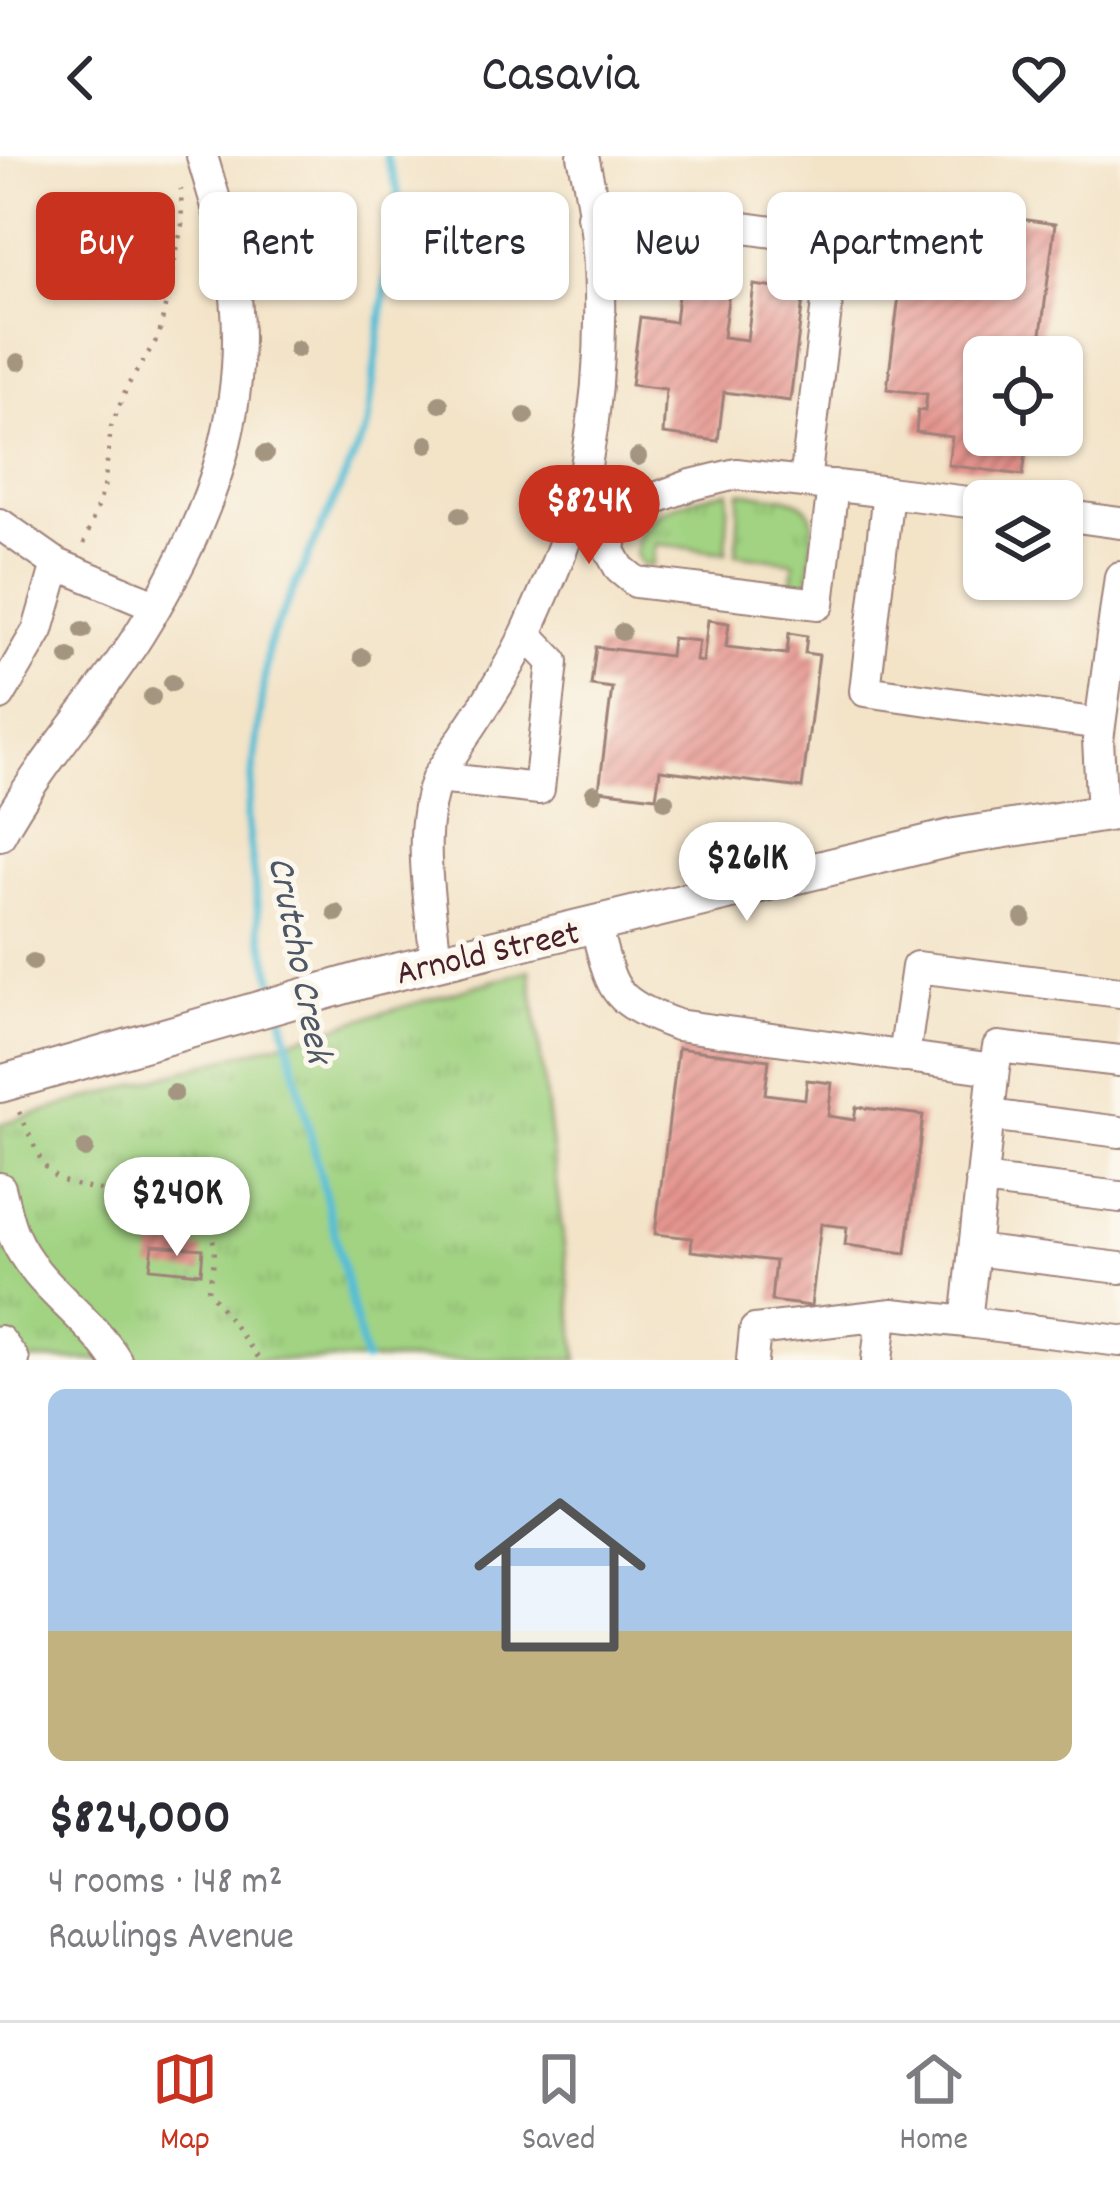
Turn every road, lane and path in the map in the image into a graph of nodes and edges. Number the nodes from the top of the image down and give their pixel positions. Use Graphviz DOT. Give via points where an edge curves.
graph roads {
  1 [pos="583,156"];
  2 [pos="191,167"];
  3 [pos="592,216"];
  4 [pos="819,483"];
  5 [pos="888,492"];
  6 [pos="963,501"];
  7 [pos="572,517"];
  8 [pos="1083,518"];
  9 [pos="1120,523"];
  10 [pos="0,524"];
  11 [pos="613,527"];
  12 [pos="67,567"];
  13 [pos="1120,577"];
  14 [pos="155,605"];
  15 [pos="526,634"];
  16 [pos="0,695"];
  17 [pos="1100,724"];
  18 [pos="437,778"];
  19 [pos="1111,812"];
  20 [pos="0,835"];
  21 [pos="595,924"];
  22 [pos="436,963"];
  23 [pos="1120,992"];
  24 [pos="904,1057"];
  25 [pos="1120,1061"];
  26 [pos="994,1069"];
  27 [pos="8,1095"];
  28 [pos="989,1115"];
  29 [pos="1120,1132"];
  30 [pos="982,1180"];
  31 [pos="0,1188"];
  32 [pos="1120,1197"];
  33 [pos="974,1250"];
  34 [pos="1120,1268"];
  35 [pos="882,1316"];
  36 [pos="965,1322"];
  37 [pos="0,1341"];
  38 [pos="1120,1341"];
  39 [pos="14,1360"];
  40 [pos="116,1360"];
  41 [pos="260,1360"];
  42 [pos="752,1360"];
  43 [pos="877,1360"];
  1 -- 3 [label="street"];
  2 -- 12 [label="path" via="159,336 111,427 104,488"];
  2 -- 14 [label="street" via="231,262 239,343 232,425 211,499"];
  3 -- 4 [label="street" via="623,211 816,238 826,251 827,302"];
  3 -- 7 [label="street" via="595,395"];
  4 -- 5 [label="street"];
  4 -- 11 [label="street" via="736,474 631,507"];
  4 -- 11 [label="street" via="820,604 636,582 610,551"];
  5 -- 6 [label="street"];
  5 -- 17 [label="street" via="865,692"];
  7 -- 11 [label="street"];
  7 -- 15 [label="street"];
  8 -- 9 [label="street"];
  10 -- 12 [label="street"];
  12 -- 14 [label="street"];
  12 -- 16 [label="street"];
  13 -- 17 [label="street"];
  14 -- 20 [label="street"];
  15 -- 18 [label="street"];
  15 -- 18 [label="street" via="553,662 539,789"];
  17 -- 19 [label="street"];
  18 -- 22 [label="street" via="427,848"];
  19 -- 21 [label="main road, Arnold Street" via="955,836"];
  21 -- 22 [label="main road, Arnold Street"];
  21 -- 24 [label="street" via="611,987 635,1009 677,1025"];
  22 -- 27 [label="main road, Arnold Street" via="194,1026"];
  23 -- 24 [label="street" via="916,967"];
  24 -- 26 [label="street"];
  25 -- 26 [label="street" via="998,1047"];
  26 -- 28 [label="street"];
  27 -- 41 [label="path" via="51,1175 131,1192 206,1225 215,1245 208,1290"];
  28 -- 29 [label="street"];
  28 -- 30 [label="street"];
  30 -- 32 [label="street"];
  30 -- 33 [label="street"];
  31 -- 40 [label="street" via="13,1235 38,1274"];
  33 -- 34 [label="street"];
  33 -- 36 [label="street"];
  35 -- 36 [label="street"];
  35 -- 42 [label="street" via="755,1330"];
  35 -- 43 [label="street"];
  36 -- 38 [label="street"];
  37 -- 39 [label="street"];
}
